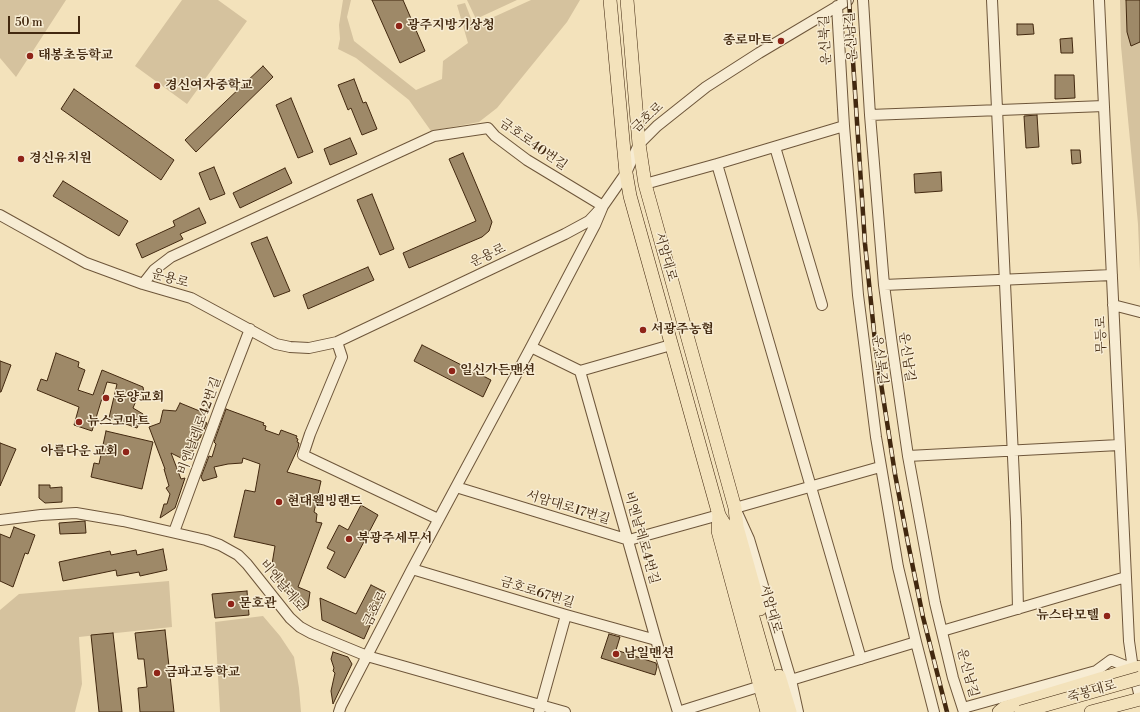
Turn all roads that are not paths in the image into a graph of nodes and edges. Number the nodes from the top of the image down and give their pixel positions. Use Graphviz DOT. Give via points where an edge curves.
graph roads {
  1 [pos="610,0"];
  2 [pos="627,0"];
  3 [pos="848,0"];
  4 [pos="862,0"];
  5 [pos="992,0"];
  6 [pos="1099,0"];
  7 [pos="837,6"];
  8 [pos="1104,106"];
  9 [pos="997,110"];
  10 [pos="870,115"];
  11 [pos="844,126"];
  12 [pos="640,144"];
  13 [pos="775,147"];
  14 [pos="717,164"];
  15 [pos="626,173"];
  16 [pos="645,184"];
  17 [pos="603,206"];
  18 [pos="0,214"];
  19 [pos="1112,275"];
  20 [pos="1004,280"];
  21 [pos="143,284"];
  22 [pos="884,285"];
  23 [pos="822,305"];
  24 [pos="1113,305"];
  25 [pos="1140,312"];
  26 [pos="250,329"];
  27 [pos="337,342"];
  28 [pos="672,345"];
  29 [pos="531,347"];
  30 [pos="580,371"];
  31 [pos="1119,445"];
  32 [pos="1012,451"];
  33 [pos="908,456"];
  34 [pos="880,467"];
  35 [pos="810,486"];
  36 [pos="456,487"];
  37 [pos="735,508"];
  38 [pos="719,515"];
  39 [pos="438,519"];
  40 [pos="0,520"];
  41 [pos="732,528"];
  42 [pos="174,532"];
  43 [pos="629,540"];
  44 [pos="412,569"];
  45 [pos="1126,577"];
  46 [pos="1018,609"];
  47 [pos="566,615"];
  48 [pos="942,631"];
  49 [pos="656,640"];
  50 [pos="916,642"];
  51 [pos="367,656"];
  52 [pos="861,659"];
  53 [pos="1138,671"];
  54 [pos="791,680"];
  55 [pos="761,686"];
  56 [pos="1140,687"];
  57 [pos="1140,698"];
  58 [pos="540,708"];
  59 [pos="963,710"];
  60 [pos="339,712"];
  61 [pos="565,712"];
  62 [pos="678,712"];
  63 [pos="767,712"];
  64 [pos="780,712"];
  65 [pos="790,712"];
  66 [pos="798,712"];
  67 [pos="934,712"];
  68 [pos="999,712"];
  69 [pos="1021,712"];
  70 [pos="1054,712"];
  71 [pos="1091,712"];
  1 -- 15 [label="main road, 서암대로"];
  2 -- 12 [label="main road, 서암대로"];
  3 -- 7 [label="street, 금호로"];
  4 -- 10 [label="street, 운신남길"];
  5 -- 9 [label="street"];
  6 -- 8 [label="street, 무등로"];
  7 -- 11 [label="street, 운신북길"];
  7 -- 12 [label="street, 금호로" via="706,87 657,126"];
  8 -- 9 [label="street"];
  8 -- 19 [label="street, 무등로"];
  9 -- 10 [label="street"];
  9 -- 20 [label="street"];
  10 -- 22 [label="street, 운신남길"];
  11 -- 13 [label="street"];
  11 -- 34 [label="street, 운신북길" via="858,295"];
  12 -- 15 [label="street, 금호로"];
  12 -- 16 [label="main road, 서암대로"];
  13 -- 14 [label="street"];
  13 -- 23 [label="street"];
  14 -- 16 [label="street"];
  14 -- 35 [label="street"];
  15 -- 17 [label="street, 금호로"];
  15 -- 28 [label="main road, 서암대로" via="630,196"];
  16 -- 37 [label="main road, 서암대로"];
  17 -- 21 [label="street, 금호로40번길" via="527,160 488,128 434,136 171,257 154,270"];
  17 -- 27 [label="street, 운용로" via="589,221 565,234"];
  17 -- 29 [label="street, 금호로"];
  18 -- 21 [label="street, 운용로" via="86,263"];
  19 -- 20 [label="street"];
  19 -- 24 [label="street, 무등로"];
  20 -- 22 [label="street"];
  20 -- 32 [label="street"];
  21 -- 26 [label="street, 운용로" via="191,298"];
  22 -- 33 [label="street, 운신남길"];
  24 -- 25 [label="street"];
  24 -- 31 [label="street, 무등로"];
  26 -- 27 [label="street, 운용로" via="276,344 290,347 308,348"];
  26 -- 42 [label="street, 비엔날레로42번길"];
  27 -- 39 [label="street" via="342,357 303,455"];
  28 -- 30 [label="street"];
  28 -- 38 [label="main road, 서암대로"];
  29 -- 30 [label="street"];
  29 -- 36 [label="street, 금호로"];
  30 -- 43 [label="street, 비엔날레로4번길"];
  31 -- 32 [label="street"];
  31 -- 45 [label="street, 무등로"];
  32 -- 33 [label="street"];
  32 -- 46 [label="street"];
  33 -- 48 [label="street, 운신남길"];
  34 -- 35 [label="street"];
  34 -- 50 [label="street, 운신북길" via="898,567"];
  35 -- 37 [label="street"];
  35 -- 52 [label="street"];
  36 -- 39 [label="street, 금호로"];
  36 -- 43 [label="street, 서암대로17번길"];
  37 -- 41 [label="main road, 서암대로"];
  37 -- 54 [label="street, 서암대로" via="749,539"];
  38 -- 41 [label="main road, 서암대로"];
  38 -- 43 [label="street"];
  38 -- 55 [label="main road" via="718,531"];
  39 -- 44 [label="street, 금호로"];
  40 -- 42 [label="street, 비엔날레로" via="76,513 102,516"];
  41 -- 64 [label="main road"];
  41 -- 65 [label="main road"];
  42 -- 51 [label="street, 비엔날레로" via="220,545 238,555 300,627"];
  43 -- 49 [label="street, 비엔날레로4번길"];
  44 -- 47 [label="street, 금호로67번길"];
  44 -- 51 [label="street, 금호로"];
  45 -- 46 [label="street"];
  45 -- 53 [label="street, 무등로" via="1129,641"];
  46 -- 48 [label="street"];
  47 -- 49 [label="street, 금호로67번길"];
  47 -- 58 [label="street"];
  48 -- 59 [label="street, 운신남길"];
  49 -- 62 [label="street, 비엔날레로4번길"];
  50 -- 52 [label="street"];
  50 -- 67 [label="street, 운신북길"];
  51 -- 58 [label="street, 비엔날레로"];
  51 -- 60 [label="street, 금호로"];
  52 -- 54 [label="street"];
  53 -- 57 [label="street, 무등로"];
  53 -- 59 [label="street" via="1111,660 1096,671"];
  53 -- 68 [label="main road" via="1004,708"];
  53 -- 69 [label="main road, 죽봉대로, bridge"];
  54 -- 66 [label="street, 서암대로"];
  55 -- 62 [label="street"];
  55 -- 63 [label="main road"];
  56 -- 70 [label="main road, 죽봉대로"];
  57 -- 71 [label="main road"];
  58 -- 61 [label="street, 비엔날레로"];
}
